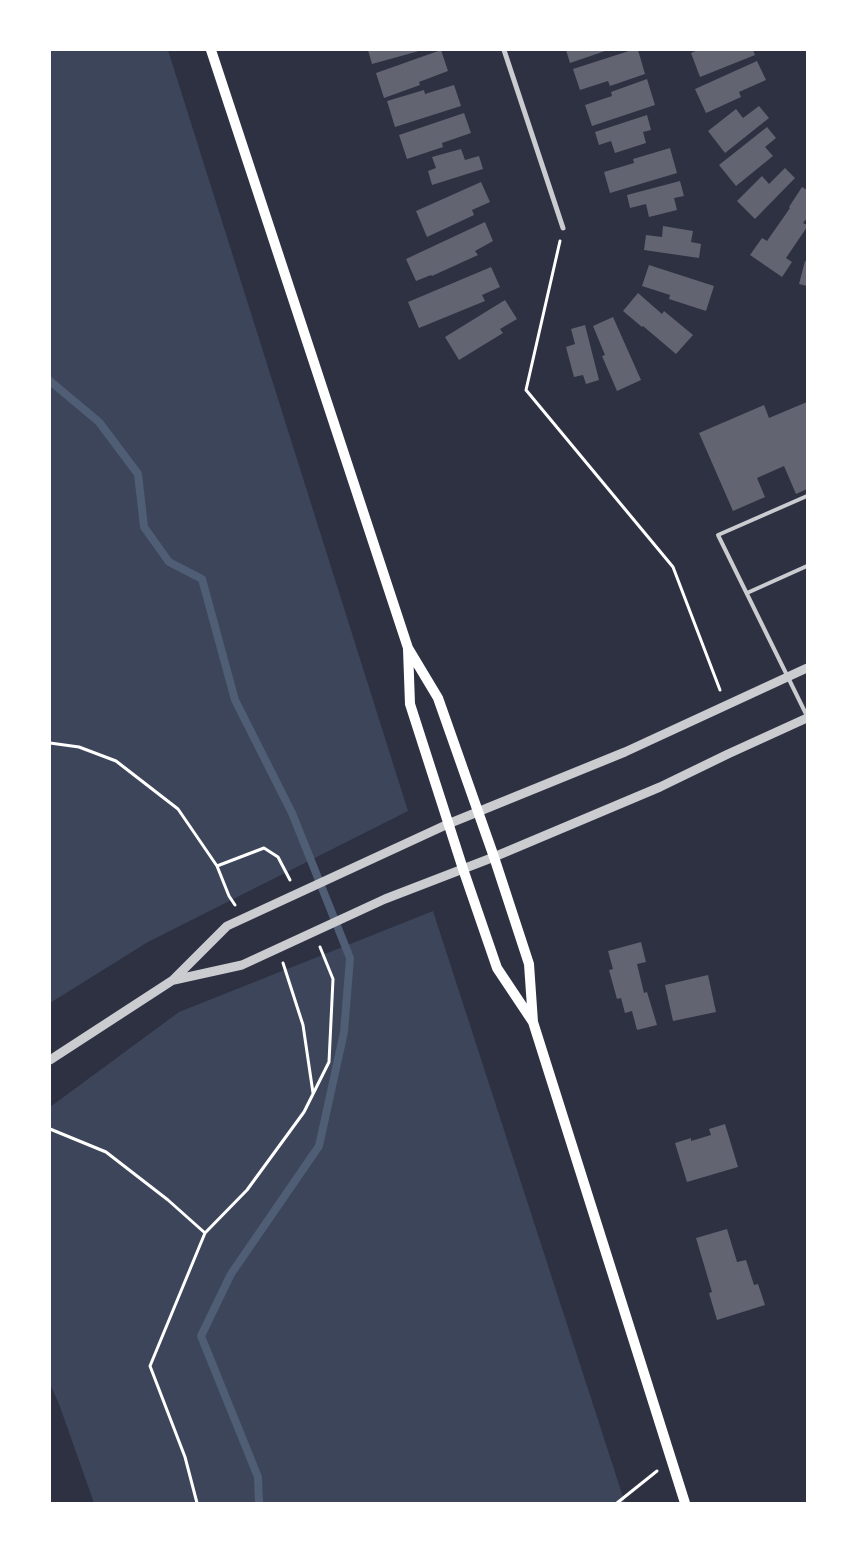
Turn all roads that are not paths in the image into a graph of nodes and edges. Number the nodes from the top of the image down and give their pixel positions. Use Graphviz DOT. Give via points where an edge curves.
graph roads {
  1 [pos="211,50"];
  2 [pos="504,50"];
  3 [pos="563,228"];
  4 [pos="807,496"];
  5 [pos="807,566"];
  6 [pos="747,593"];
  7 [pos="408,648"];
  8 [pos="807,668"];
  9 [pos="788,676"];
  10 [pos="807,717"];
  11 [pos="478,812"];
  12 [pos="448,824"];
  13 [pos="494,857"];
  14 [pos="463,869"];
  15 [pos="174,980"];
  16 [pos="533,1022"];
  17 [pos="50,1060"];
  18 [pos="685,1503"];
  1 -- 7 [label="main road"];
  2 -- 3 [label="street"];
  4 -- 6 [label="lane" via="718,535"];
  5 -- 6 [label="lane"];
  6 -- 9 [label="lane"];
  7 -- 11 [label="main road" via="438,698"];
  7 -- 12 [label="main road" via="410,704"];
  8 -- 9 [label="street"];
  9 -- 10 [label="lane"];
  9 -- 11 [label="street" via="625,752"];
  10 -- 13 [label="street" via="660,787"];
  11 -- 12 [label="street"];
  11 -- 13 [label="main road"];
  12 -- 14 [label="main road"];
  12 -- 15 [label="street" via="227,926"];
  13 -- 14 [label="street"];
  13 -- 16 [label="main road" via="529,964"];
  14 -- 15 [label="street" via="384,899 242,965"];
  14 -- 16 [label="main road" via="497,968"];
  15 -- 17 [label="street"];
  16 -- 18 [label="main road"];
}
